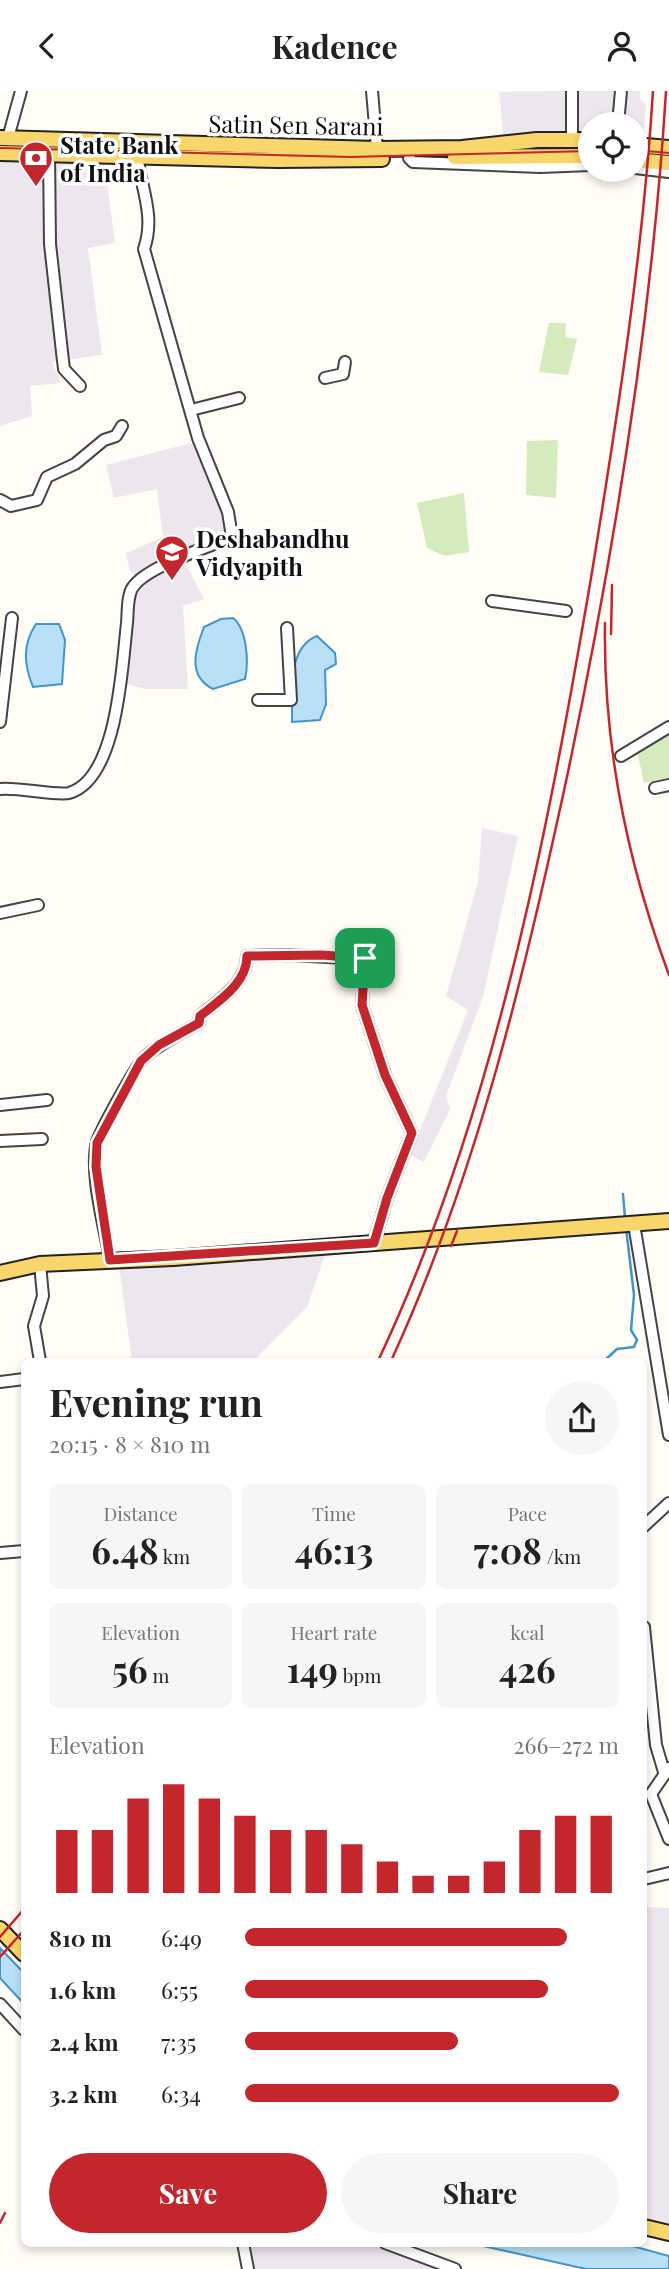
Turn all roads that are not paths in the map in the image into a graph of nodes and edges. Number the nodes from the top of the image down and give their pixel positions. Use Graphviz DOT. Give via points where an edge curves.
graph roads {
  1 [pos="21,91"];
  2 [pos="372,91"];
  3 [pos="572,91"];
  4 [pos="621,91"];
  5 [pos="619,112"];
  6 [pos="4,138"];
  7 [pos="572,139"];
  8 [pos="578,140"];
  9 [pos="648,146"];
  10 [pos="669,148"];
  11 [pos="136,149"];
  12 [pos="377,149"];
  13 [pos="0,153"];
  14 [pos="49,153"];
  15 [pos="578,156"];
  16 [pos="409,158"];
  17 [pos="648,161"];
  18 [pos="669,163"];
  19 [pos="578,165"];
  20 [pos="648,170"];
  21 [pos="669,172"];
  22 [pos="345,362"];
  23 [pos="326,378"];
  24 [pos="80,386"];
  25 [pos="239,398"];
  26 [pos="191,410"];
  27 [pos="122,426"];
  28 [pos="0,500"];
  29 [pos="492,601"];
  30 [pos="566,611"];
  31 [pos="12,618"];
  32 [pos="287,628"];
  33 [pos="258,700"];
  34 [pos="0,722"];
  35 [pos="669,727"];
  36 [pos="621,756"];
  37 [pos="669,785"];
  38 [pos="655,788"];
  39 [pos="0,789"];
  40 [pos="38,905"];
  41 [pos="0,913"];
  42 [pos="47,1100"];
  43 [pos="0,1105"];
  44 [pos="42,1139"];
  45 [pos="0,1141"];
  46 [pos="669,1221"];
  47 [pos="634,1224"];
  48 [pos="374,1243"];
  49 [pos="110,1260"];
  50 [pos="40,1264"];
  51 [pos="0,1272"];
  52 [pos="39,1358"];
  53 [pos="21,1380"];
  54 [pos="0,1382"];
  55 [pos="665,1383"];
  56 [pos="669,1429"];
  57 [pos="669,1503"];
  58 [pos="647,1523"];
  59 [pos="21,1551"];
  60 [pos="0,1553"];
  61 [pos="647,1656"];
  62 [pos="667,1770"];
  63 [pos="648,1793"];
  64 [pos="669,1839"];
  65 [pos="669,1873"];
  66 [pos="647,1878"];
  67 [pos="0,1929"];
  68 [pos="21,1951"];
  69 [pos="0,2004"];
  70 [pos="21,2027"];
  71 [pos="647,2228"];
  72 [pos="669,2233"];
  73 [pos="244,2247"];
  74 [pos="396,2247"];
  75 [pos="248,2269"];
  76 [pos="455,2269"];
  1 -- 6 [label="street"];
  2 -- 12 [label="street"];
  3 -- 7 [label="street"];
  4 -- 5 [label="street"];
  6 -- 11 [label="main road, Satin Sen Sarani"];
  7 -- 8 [label="main road, Satin Sen Sarani"];
  7 -- 12 [label="main road, Satin Sen Sarani"];
  9 -- 10 [label="main road"];
  11 -- 12 [label="main road, Satin Sen Sarani"];
  11 -- 14 [label="main road, Satin Sen Sarani"];
  11 -- 16 [label="main road, Satin Sen Sarani" via="278,160"];
  11 -- 26 [label="street" via="151,229 144,249"];
  13 -- 14 [label="main road, Satin Sen Sarani"];
  14 -- 24 [label="street" via="50,244 62,352 65,369"];
  15 -- 16 [label="main road, Satin Sen Sarani"];
  16 -- 19 [label="street" via="462,166"];
  17 -- 18 [label="main road"];
  20 -- 21 [label="street"];
  22 -- 23 [label="street" via="343,375"];
  25 -- 26 [label="street"];
  26 -- 39 [label="street" via="228,512 232,537 145,573 131,589 108,750 85,783 60,794"];
  27 -- 28 [label="street" via="116,436 47,477 37,500 11,506"];
  29 -- 30 [label="street"];
  31 -- 34 [label="street"];
  32 -- 33 [label="street" via="291,700"];
  35 -- 36 [label="street"];
  37 -- 38 [label="street"];
  40 -- 41 [label="street"];
  42 -- 43 [label="street"];
  44 -- 45 [label="street"];
  46 -- 47 [label="main road"];
  47 -- 48 [label="main road"];
  47 -- 55 [label="street"];
  48 -- 49 [label="main road"];
  48 -- 49 [label="street" via="412,1133 385,1075 362,1005 365,958 247,956 247,970 200,1016 199,1023 159,1045 141,1061 107,1118 97,1143 96,1167"];
  49 -- 50 [label="main road"];
  50 -- 51 [label="main road"];
  50 -- 52 [label="street" via="43,1296 34,1326"];
  53 -- 54 [label="street"];
  55 -- 56 [label="street"];
  57 -- 58 [label="street"];
  59 -- 60 [label="street"];
  61 -- 62 [label="street" via="656,1745"];
  62 -- 63 [label="street"];
  63 -- 64 [label="street"];
  65 -- 66 [label="street"];
  67 -- 68 [label="main road"];
  69 -- 70 [label="street"];
  71 -- 72 [label="main road"];
  73 -- 75 [label="street"];
  74 -- 76 [label="street"];
}
